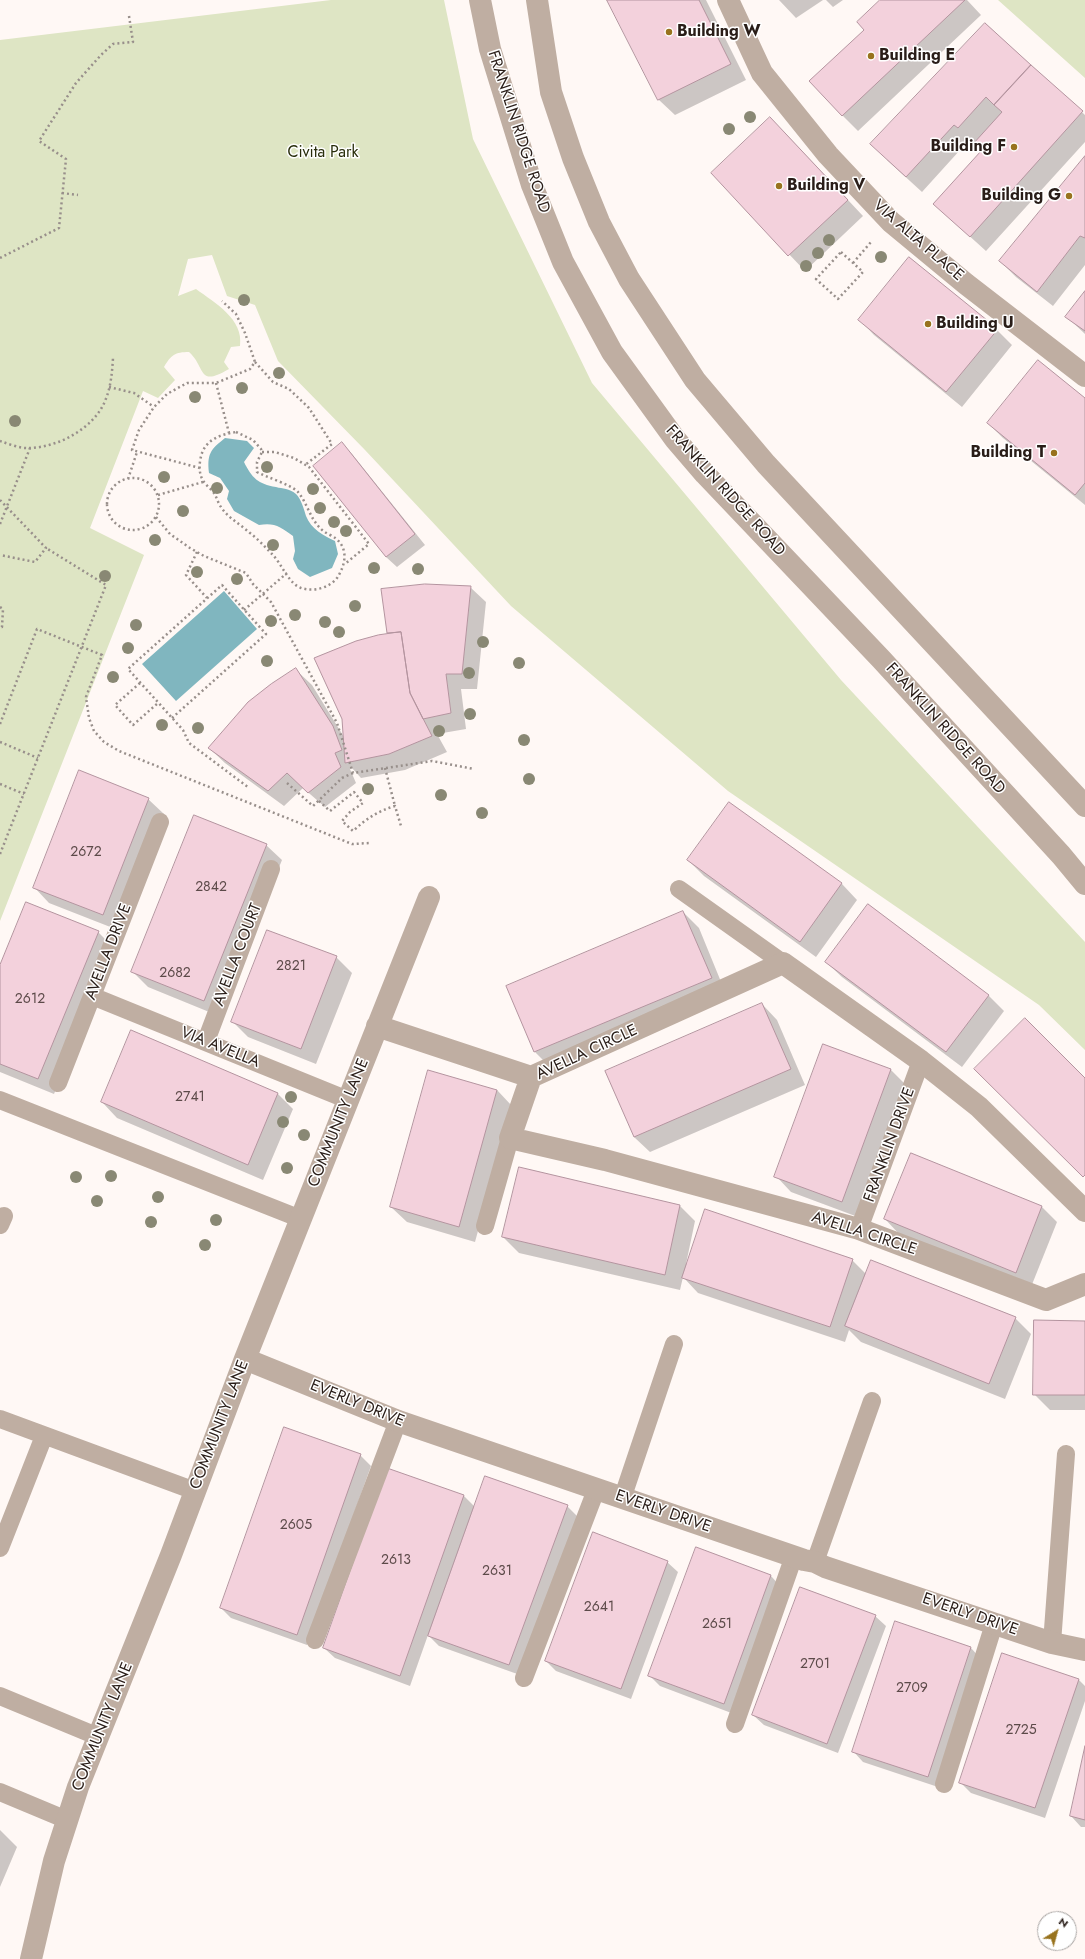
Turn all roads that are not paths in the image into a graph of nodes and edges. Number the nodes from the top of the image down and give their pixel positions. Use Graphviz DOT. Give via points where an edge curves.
graph roads {
  1 [pos="480,0"];
  2 [pos="537,0"];
  3 [pos="728,0"];
  4 [pos="1085,376"];
  5 [pos="1085,806"];
  6 [pos="160,822"];
  7 [pos="271,869"];
  8 [pos="1085,884"];
  9 [pos="680,889"];
  10 [pos="429,897"];
  11 [pos="783,963"];
  12 [pos="92,996"];
  13 [pos="377,1026"];
  14 [pos="206,1041"];
  15 [pos="921,1061"];
  16 [pos="531,1077"];
  17 [pos="58,1083"];
  18 [pos="0,1100"];
  19 [pos="348,1100"];
  20 [pos="510,1138"];
  21 [pos="1085,1211"];
  22 [pos="300,1219"];
  23 [pos="485,1226"];
  24 [pos="859,1229"];
  25 [pos="1085,1284"];
  26 [pos="674,1344"];
  27 [pos="246,1359"];
  28 [pos="872,1401"];
  29 [pos="0,1419"];
  30 [pos="398,1421"];
  31 [pos="44,1436"];
  32 [pos="1066,1454"];
  33 [pos="596,1490"];
  34 [pos="195,1491"];
  35 [pos="622,1499"];
  36 [pos="0,1548"];
  37 [pos="794,1556"];
  38 [pos="815,1562"];
  39 [pos="994,1624"];
  40 [pos="315,1640"];
  41 [pos="1052,1643"];
  42 [pos="1085,1650"];
  43 [pos="524,1678"];
  44 [pos="0,1696"];
  45 [pos="735,1724"];
  46 [pos="99,1738"];
  47 [pos="944,1784"];
  48 [pos="0,1792"];
  49 [pos="67,1820"];
  50 [pos="31,1959"];
  1 -- 8 [label="street, FRANKLIN RIDGE ROAD" via="490,49 532,185 563,262 612,352 674,439 705,474 886,664"];
  2 -- 5 [label="street" via="551,92 573,158 599,222 629,279 695,380 766,464"];
  3 -- 4 [label="street, VIA ALTA PLACE" via="762,73 828,155 891,222"];
  6 -- 12 [label="lane, AVELLA DRIVE"];
  7 -- 14 [label="lane, AVELLA COURT"];
  9 -- 11 [label="lane"];
  10 -- 13 [label="street, COMMUNITY LANE"];
  11 -- 15 [label="street"];
  11 -- 16 [label="street, AVELLA CIRCLE"];
  12 -- 14 [label="lane, VIA AVELLA"];
  12 -- 17 [label="lane, AVELLA DRIVE"];
  13 -- 16 [label="street"];
  13 -- 19 [label="street, COMMUNITY LANE"];
  14 -- 19 [label="lane, VIA AVELLA"];
  15 -- 21 [label="street" via="979,1107"];
  15 -- 24 [label="lane, FRANKLIN DRIVE"];
  16 -- 20 [label="street, AVELLA CIRCLE"];
  18 -- 22 [label="lane"];
  19 -- 22 [label="street, COMMUNITY LANE"];
  20 -- 23 [label="lane"];
  20 -- 24 [label="street, AVELLA CIRCLE" via="605,1160"];
  22 -- 27 [label="street, COMMUNITY LANE"];
  24 -- 25 [label="street, AVELLA CIRCLE" via="1046,1300"];
  26 -- 35 [label="lane"];
  27 -- 30 [label="street, EVERLY DRIVE"];
  27 -- 34 [label="street, COMMUNITY LANE"];
  28 -- 38 [label="lane"];
  29 -- 31 [label="lane"];
  30 -- 33 [label="street, EVERLY DRIVE"];
  30 -- 40 [label="lane"];
  31 -- 34 [label="lane"];
  31 -- 36 [label="lane"];
  32 -- 41 [label="lane"];
  33 -- 35 [label="street, EVERLY DRIVE"];
  33 -- 43 [label="lane"];
  34 -- 46 [label="street, COMMUNITY LANE"];
  35 -- 37 [label="street, EVERLY DRIVE"];
  37 -- 38 [label="street, EVERLY DRIVE"];
  37 -- 45 [label="lane"];
  38 -- 39 [label="street, EVERLY DRIVE"];
  39 -- 41 [label="street, EVERLY DRIVE"];
  39 -- 47 [label="lane"];
  41 -- 42 [label="street, EVERLY DRIVE"];
  44 -- 46 [label="lane"];
  46 -- 49 [label="street, COMMUNITY LANE"];
  48 -- 49 [label="lane"];
  49 -- 50 [label="street, COMMUNITY LANE" via="50,1876"];
}
